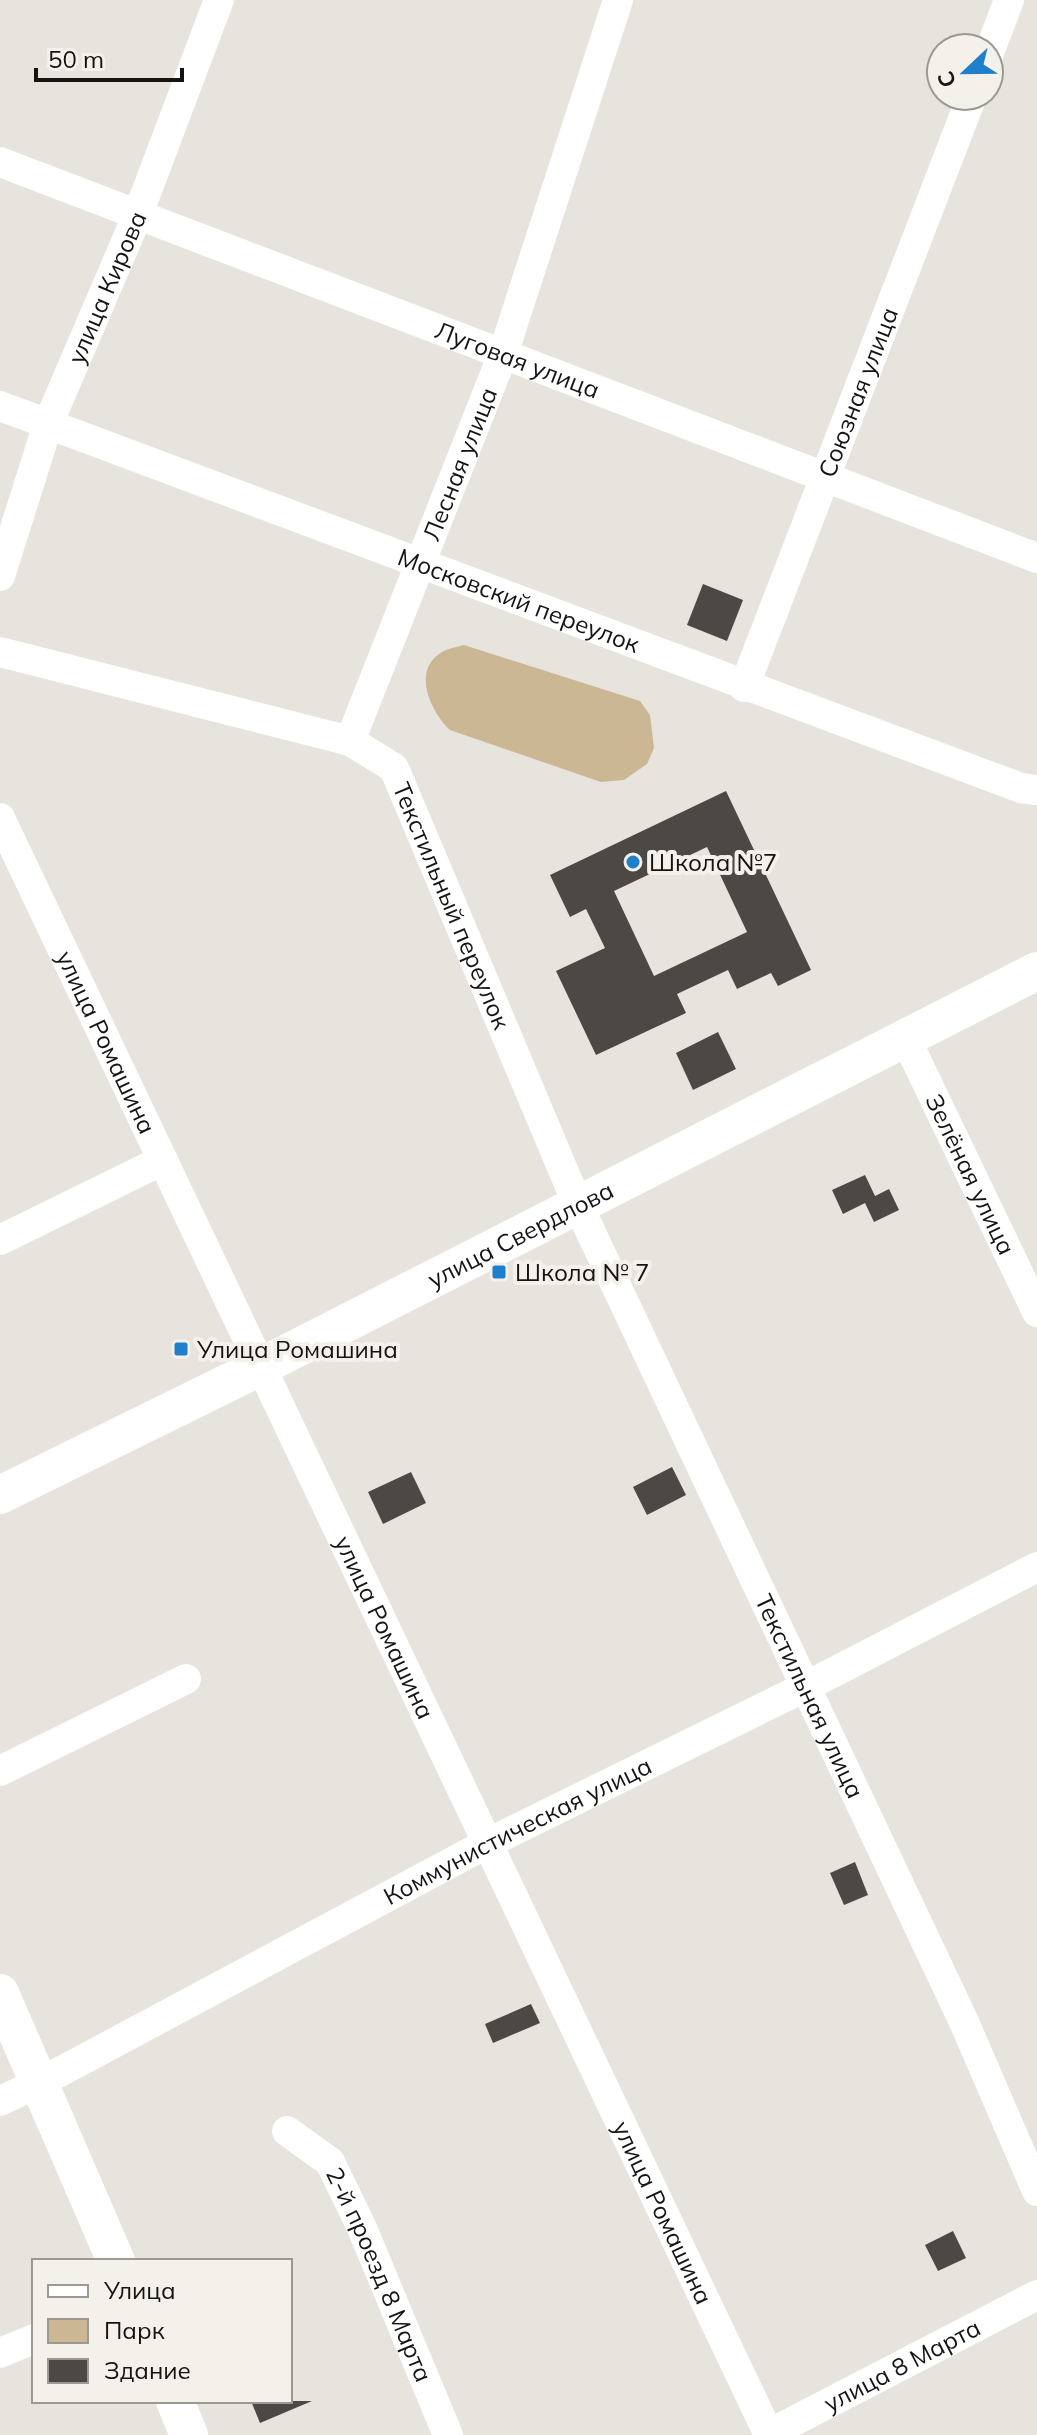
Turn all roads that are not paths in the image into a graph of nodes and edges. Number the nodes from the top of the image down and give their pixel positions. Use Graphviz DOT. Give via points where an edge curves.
graph roads {
  1 [pos="219,0"];
  2 [pos="618,0"];
  3 [pos="1009,0"];
  4 [pos="997,32"];
  5 [pos="966,112"];
  6 [pos="0,162"];
  7 [pos="138,214"];
  8 [pos="503,354"];
  9 [pos="0,406"];
  10 [pos="48,424"];
  11 [pos="825,477"];
  12 [pos="1037,558"];
  13 [pos="420,565"];
  14 [pos="0,576"];
  15 [pos="0,652"];
  16 [pos="744,687"];
  17 [pos="350,741"];
  18 [pos="1037,790"];
  19 [pos="0,818"];
  20 [pos="1037,971"];
  21 [pos="905,1037"];
  22 [pos="163,1160"];
  23 [pos="577,1203"];
  24 [pos="0,1240"];
  25 [pos="1037,1312"];
  26 [pos="262,1366"];
  27 [pos="0,1495"];
  28 [pos="1037,1567"];
  29 [pos="186,1679"];
  30 [pos="807,1686"];
  31 [pos="0,1771"];
  32 [pos="486,1844"];
  33 [pos="0,1993"];
  34 [pos="41,2082"];
  35 [pos="0,2101"];
  36 [pos="287,2131"];
  37 [pos="1037,2191"];
  38 [pos="115,2259"];
  39 [pos="1037,2295"];
  40 [pos="32,2340"];
  41 [pos="0,2353"];
  42 [pos="176,2403"];
  43 [pos="189,2435"];
  44 [pos="448,2435"];
  45 [pos="768,2435"];
  1 -- 7 [label="street, улица Кирова"];
  2 -- 8 [label="street, Лесная улица"];
  3 -- 4 [label="street"];
  5 -- 11 [label="street, Союзная улица"];
  6 -- 7 [label="street, Луговая улица"];
  7 -- 8 [label="street, Луговая улица"];
  7 -- 10 [label="street, улица Кирова"];
  8 -- 11 [label="street, Луговая улица"];
  8 -- 13 [label="street, Лесная улица"];
  9 -- 10 [label="street, Московский переулок"];
  10 -- 13 [label="street, Московский переулок"];
  10 -- 14 [label="street, улица Кирова"];
  11 -- 12 [label="street, Луговая улица"];
  11 -- 16 [label="street, Союзная улица"];
  13 -- 16 [label="street, Московский переулок"];
  13 -- 17 [label="street, Лесная улица"];
  15 -- 17 [label="street, Текстильный переулок"];
  16 -- 18 [label="street, Московский переулок"];
  17 -- 23 [label="street, Текстильный переулок" via="394,768"];
  19 -- 22 [label="street, улица Ромашина"];
  20 -- 21 [label="main road, улица Свердлова"];
  21 -- 23 [label="main road, улица Свердлова"];
  21 -- 25 [label="street, Зелёная улица"];
  22 -- 24 [label="street"];
  22 -- 26 [label="street, улица Ромашина"];
  23 -- 26 [label="main road, улица Свердлова"];
  23 -- 30 [label="street, Текстильная улица"];
  26 -- 27 [label="main road, улица Свердлова"];
  26 -- 32 [label="street, улица Ромашина"];
  28 -- 30 [label="street, Коммунистическая улица"];
  29 -- 31 [label="street"];
  30 -- 32 [label="street, Коммунистическая улица"];
  30 -- 37 [label="street, Текстильная улица"];
  32 -- 34 [label="street, Коммунистическая улица"];
  32 -- 45 [label="street, улица Ромашина"];
  33 -- 34 [label="main road"];
  34 -- 35 [label="street, Коммунистическая улица"];
  34 -- 38 [label="main road"];
  36 -- 44 [label="street, 2-й проезд 8 Марта" via="330,2162"];
  39 -- 45 [label="street, улица 8 Марта"];
  40 -- 41 [label="street"];
  42 -- 43 [label="main road"];
}
